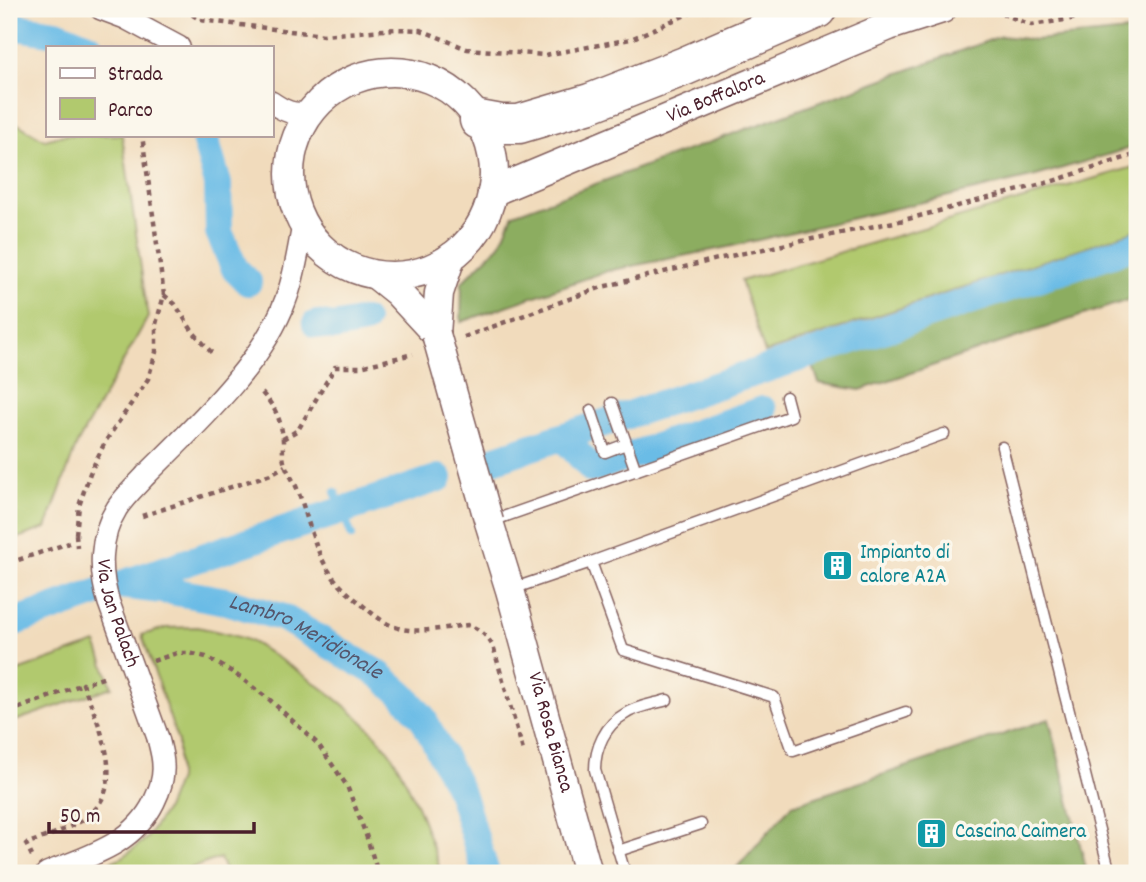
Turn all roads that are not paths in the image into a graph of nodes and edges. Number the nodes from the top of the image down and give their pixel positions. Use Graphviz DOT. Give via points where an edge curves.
graph roads {
  1 [pos="101,9"];
  2 [pos="817,9"];
  3 [pos="942,9"];
  4 [pos="177,46"];
  5 [pos="273,103"];
  6 [pos="310,112"];
  7 [pos="479,120"];
  8 [pos="492,192"];
  9 [pos="303,226"];
  10 [pos="451,257"];
  11 [pos="377,276"];
  12 [pos="446,337"];
  13 [pos="786,397"];
  14 [pos="612,403"];
  15 [pos="591,410"];
  16 [pos="944,434"];
  17 [pos="626,444"];
  18 [pos="1002,447"];
  19 [pos="636,470"];
  20 [pos="489,522"];
  21 [pos="591,562"];
  22 [pos="510,590"];
  23 [pos="667,701"];
  24 [pos="906,712"];
  25 [pos="701,824"];
  26 [pos="618,851"];
  27 [pos="45,864"];
  28 [pos="588,873"];
  29 [pos="625,873"];
  30 [pos="1110,873"];
  1 -- 4 [label="street"];
  2 -- 7 [label="highway" via="590,103 519,124"];
  3 -- 8 [label="street, Via Boffalora" via="889,26"];
  5 -- 6 [label="street" via="295,114"];
  6 -- 7 [label="street" via="344,83 394,72 419,75 442,85 463,100"];
  6 -- 9 [label="street" via="295,140 289,165 290,190"];
  7 -- 8 [label="street" via="492,155"];
  8 -- 10 [label="street" via="478,229"];
  9 -- 11 [label="street" via="333,258"];
  9 -- 27 [label="street, Via Jan Palach, bridge" via="285,302 260,348 218,401 127,496 109,524 102,554 104,586 158,738 164,766 159,792 147,816 126,837 104,849"];
  10 -- 11 [label="street" via="418,273"];
  10 -- 12 [label="street" via="439,293"];
  11 -- 12 [label="street"];
  12 -- 20 [label="street, bridge"];
  13 -- 19 [label="lane" via="791,416"];
  14 -- 17 [label="lane"];
  15 -- 17 [label="lane" via="605,452"];
  16 -- 21 [label="lane"];
  17 -- 19 [label="lane"];
  18 -- 30 [label="lane"];
  19 -- 20 [label="lane"];
  20 -- 22 [label="street"];
  21 -- 22 [label="lane"];
  21 -- 24 [label="lane" via="623,650 774,697 793,751"];
  22 -- 28 [label="street, Via Rosa Bianca"];
  23 -- 26 [label="lane" via="623,714 600,744 595,770"];
  25 -- 26 [label="lane"];
  26 -- 29 [label="lane"];
}
